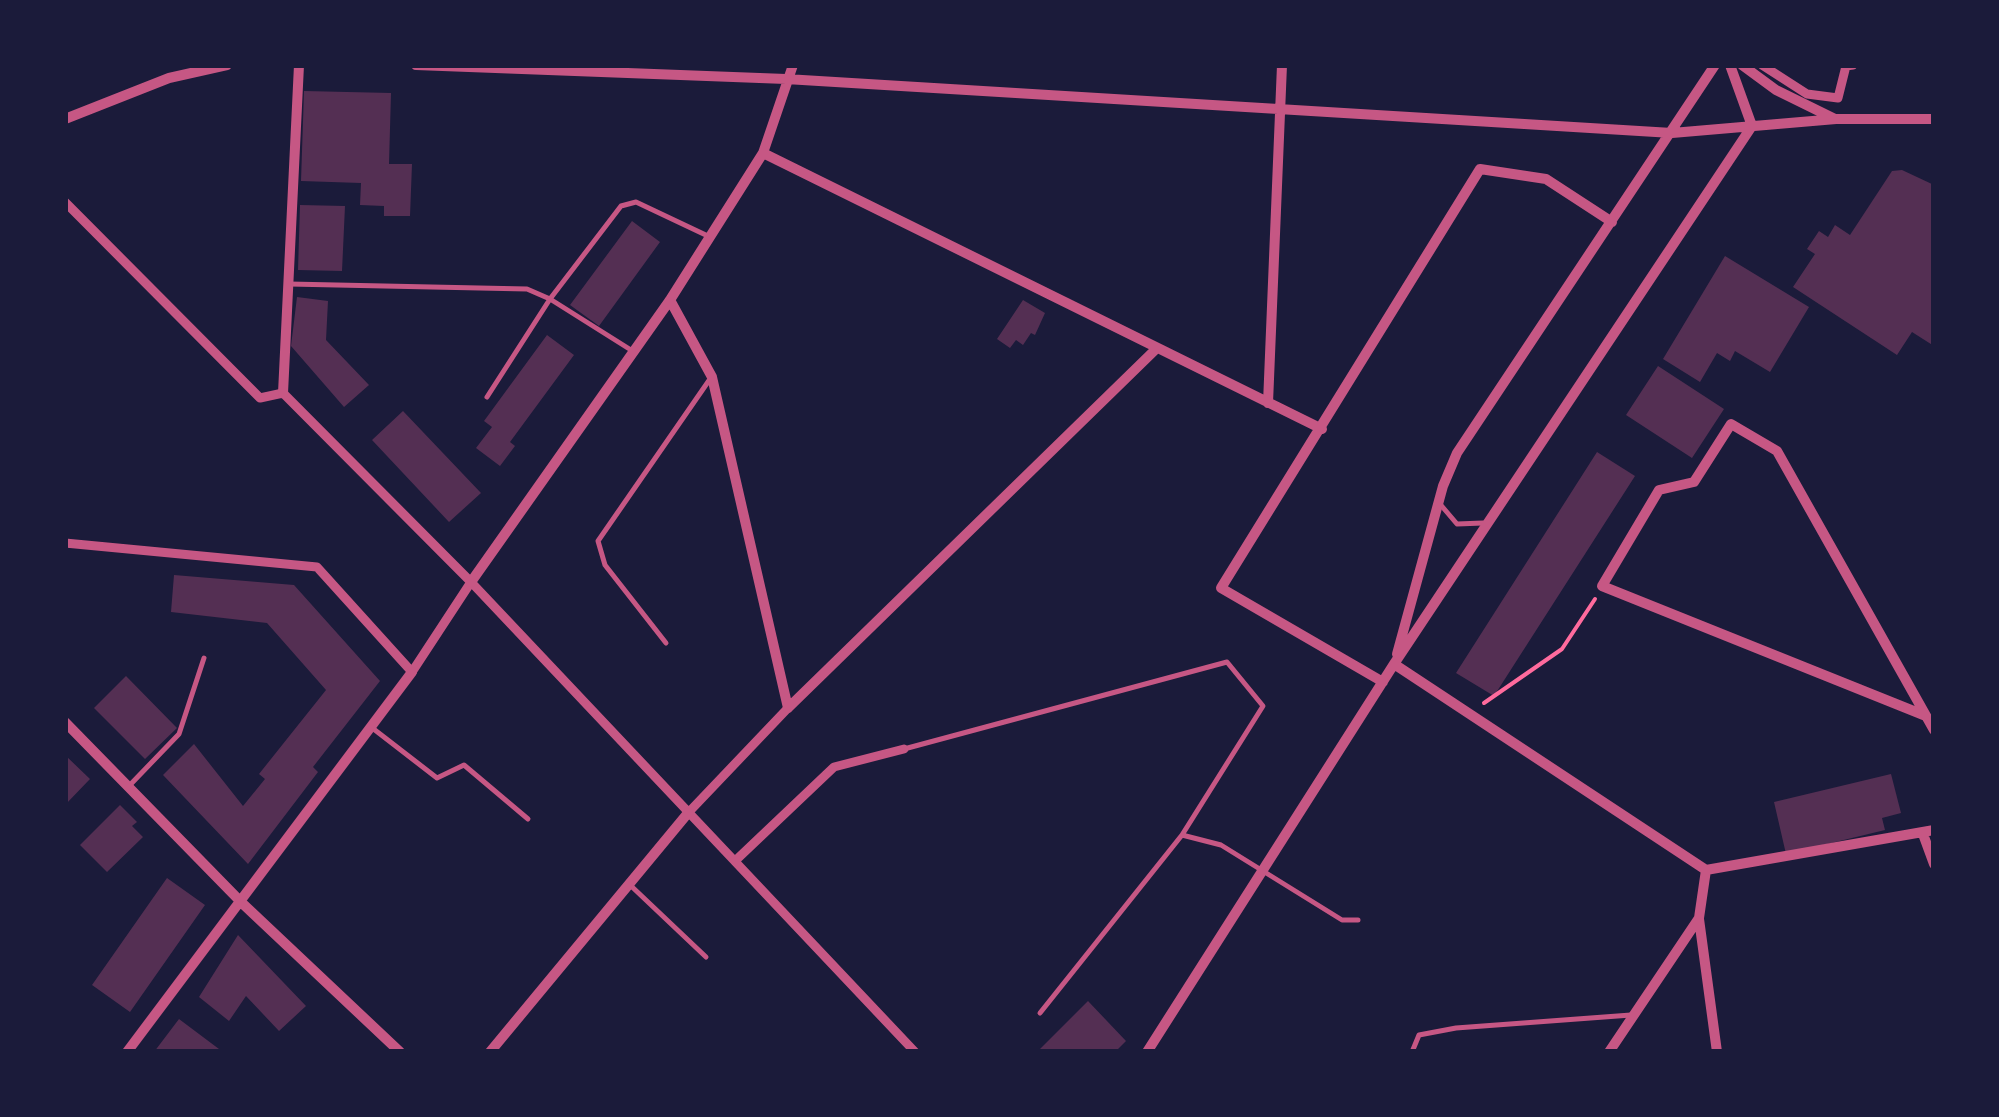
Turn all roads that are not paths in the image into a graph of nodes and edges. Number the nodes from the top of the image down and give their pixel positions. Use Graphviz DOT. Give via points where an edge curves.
graph roads {
  1 [pos="158,65"];
  2 [pos="227,65"];
  3 [pos="300,65"];
  4 [pos="416,65"];
  5 [pos="792,65"];
  6 [pos="1282,65"];
  7 [pos="1715,65"];
  8 [pos="1730,65"];
  9 [pos="1742,65"];
  10 [pos="1762,65"];
  11 [pos="1853,65"];
  12 [pos="169,78"];
  13 [pos="786,79"];
  14 [pos="1282,108"];
  15 [pos="65,118"];
  16 [pos="1836,119"];
  17 [pos="1934,119"];
  18 [pos="1752,126"];
  19 [pos="1672,133"];
  20 [pos="764,153"];
  21 [pos="65,202"];
  22 [pos="1612,222"];
  23 [pos="710,236"];
  24 [pos="288,284"];
  25 [pos="550,299"];
  26 [pos="670,300"];
  27 [pos="1156,349"];
  28 [pos="634,352"];
  29 [pos="712,377"];
  30 [pos="283,393"];
  31 [pos="487,397"];
  32 [pos="1268,403"];
  33 [pos="1322,429"];
  34 [pos="1439,502"];
  35 [pos="1495,516"];
  36 [pos="65,544"];
  37 [pos="471,582"];
  38 [pos="666,643"];
  39 [pos="204,658"];
  40 [pos="1394,664"];
  41 [pos="412,672"];
  42 [pos="1382,682"];
  43 [pos="788,708"];
  44 [pos="1926,716"];
  45 [pos="65,722"];
  46 [pos="372,728"];
  47 [pos="1934,730"];
  48 [pos="904,749"];
  49 [pos="128,786"];
  50 [pos="688,813"];
  51 [pos="528,818"];
  52 [pos="1929,832"];
  53 [pos="1182,835"];
  54 [pos="735,861"];
  55 [pos="1934,864"];
  56 [pos="1266,869"];
  57 [pos="1706,870"];
  58 [pos="629,884"];
  59 [pos="242,903"];
  60 [pos="1698,918"];
  61 [pos="1358,920"];
  62 [pos="706,956"];
  63 [pos="1040,1012"];
  64 [pos="1631,1015"];
  65 [pos="126,1052"];
  66 [pos="400,1052"];
  67 [pos="490,1052"];
  68 [pos="915,1052"];
  69 [pos="1147,1052"];
  70 [pos="1412,1052"];
  71 [pos="1608,1052"];
  72 [pos="1716,1052"];
  1 -- 12 [label="street"];
  2 -- 12 [label="street"];
  3 -- 24 [label="street"];
  4 -- 13 [label="street"];
  5 -- 13 [label="street"];
  6 -- 14 [label="street"];
  7 -- 19 [label="street"];
  8 -- 18 [label="street"];
  9 -- 16 [label="street"];
  10 -- 11 [label="street" via="1807,94 1838,98 1846,66"];
  12 -- 15 [label="street"];
  13 -- 14 [label="street"];
  13 -- 20 [label="street"];
  14 -- 19 [label="street"];
  14 -- 32 [label="street"];
  16 -- 17 [label="street"];
  16 -- 18 [label="street"];
  18 -- 19 [label="street"];
  18 -- 35 [label="street"];
  19 -- 22 [label="street"];
  20 -- 23 [label="street"];
  20 -- 27 [label="street"];
  21 -- 30 [label="street" via="260,398"];
  22 -- 33 [label="street" via="1546,179 1480,169"];
  22 -- 34 [label="street" via="1456,453"];
  23 -- 25 [label="lane" via="636,202 622,206"];
  23 -- 26 [label="street"];
  24 -- 25 [label="lane" via="526,289"];
  24 -- 30 [label="street"];
  25 -- 28 [label="lane"];
  25 -- 31 [label="lane"];
  26 -- 28 [label="street"];
  26 -- 29 [label="street"];
  27 -- 32 [label="street"];
  27 -- 43 [label="street"];
  28 -- 37 [label="street"];
  29 -- 38 [label="lane" via="598,541 604,565"];
  29 -- 43 [label="street"];
  30 -- 37 [label="street"];
  32 -- 33 [label="street"];
  33 -- 42 [label="street" via="1222,588"];
  34 -- 35 [label="lane" via="1447,518 1468,527"];
  34 -- 40 [label="street"];
  35 -- 40 [label="street"];
  36 -- 41 [label="street" via="317,567"];
  37 -- 41 [label="street"];
  37 -- 50 [label="street"];
  39 -- 49 [label="lane" via="179,734"];
  40 -- 42 [label="street"];
  40 -- 57 [label="street"];
  41 -- 46 [label="street"];
  42 -- 56 [label="street"];
  43 -- 50 [label="street"];
  44 -- 44 [label="street" via="1602,586 1659,490 1694,482 1731,424 1778,451"];
  44 -- 47 [label="street"];
  45 -- 49 [label="street"];
  46 -- 51 [label="lane" via="437,778 464,765"];
  46 -- 59 [label="street"];
  48 -- 53 [label="lane" via="1227,662 1263,706"];
  48 -- 54 [label="street" via="834,767"];
  49 -- 59 [label="street"];
  50 -- 54 [label="street"];
  50 -- 58 [label="street"];
  52 -- 55 [label="street"];
  52 -- 57 [label="street"];
  53 -- 56 [label="lane" via="1221,845"];
  53 -- 63 [label="lane"];
  54 -- 68 [label="street"];
  56 -- 61 [label="lane" via="1342,920"];
  56 -- 69 [label="street"];
  57 -- 60 [label="street"];
  58 -- 62 [label="lane"];
  58 -- 67 [label="street"];
  59 -- 65 [label="street"];
  59 -- 66 [label="street"];
  60 -- 64 [label="street"];
  60 -- 72 [label="street"];
  64 -- 70 [label="lane" via="1419,1034"];
  64 -- 71 [label="street"];
}
